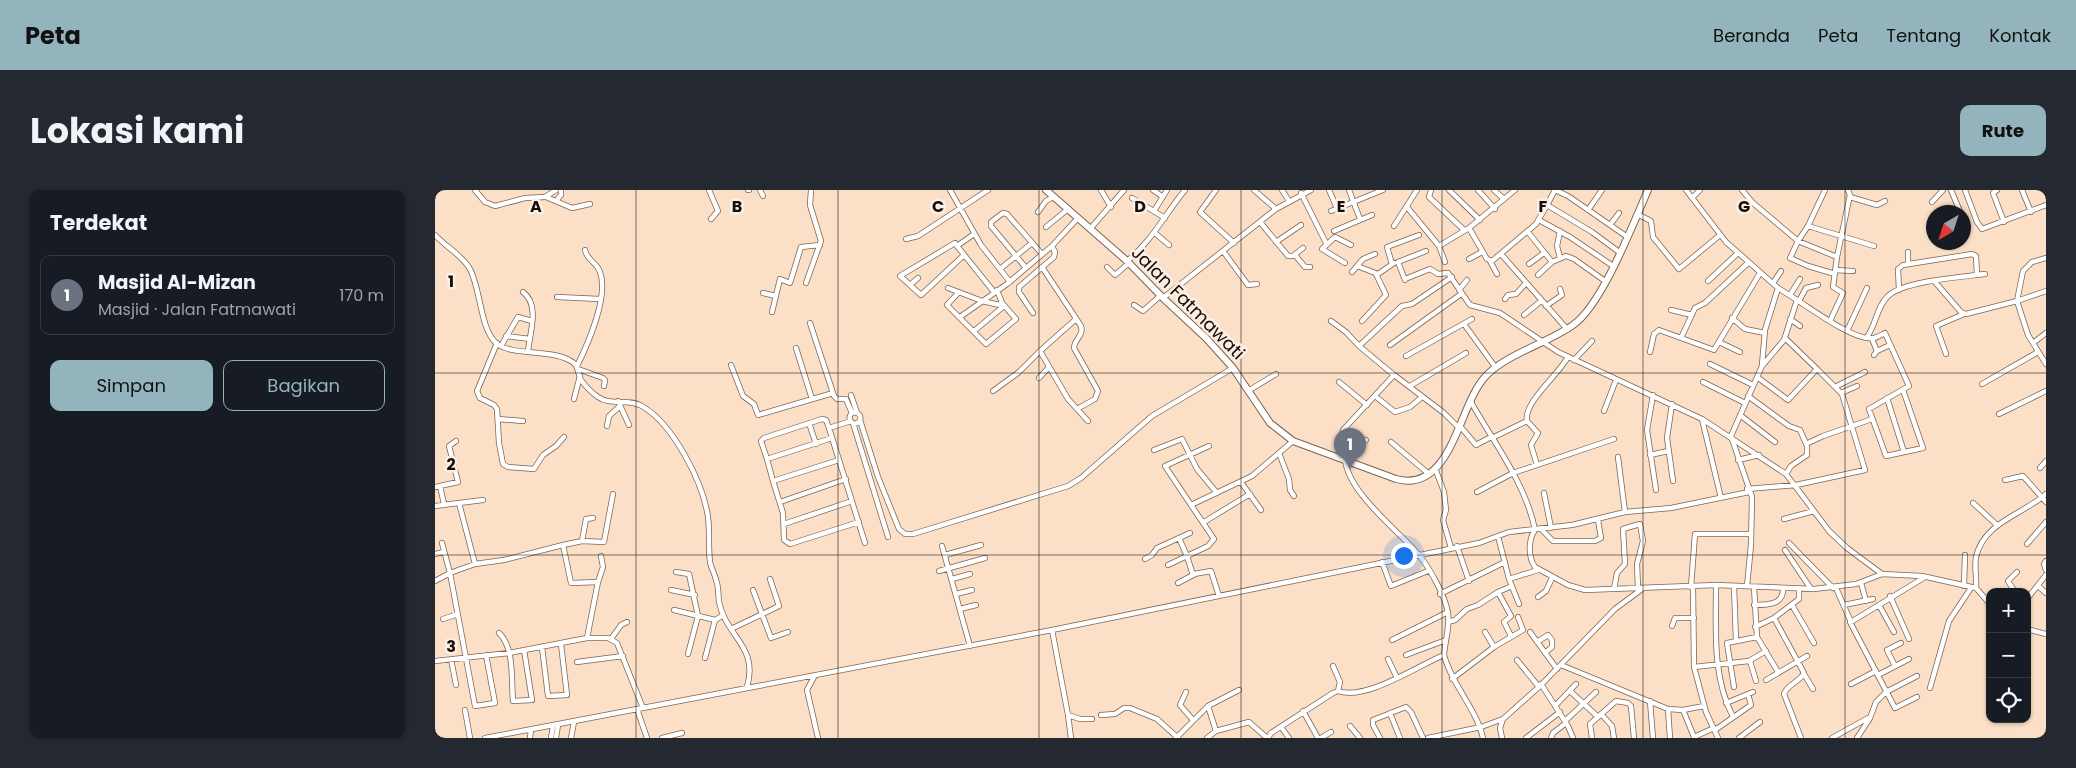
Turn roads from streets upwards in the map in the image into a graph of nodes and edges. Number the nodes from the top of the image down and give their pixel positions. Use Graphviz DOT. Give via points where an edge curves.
graph roads {
  1 [pos="475,190"];
  2 [pos="556,190"];
  3 [pos="561,190"];
  4 [pos="709,190"];
  5 [pos="760,190"];
  6 [pos="811,190"];
  7 [pos="950,190"];
  8 [pos="988,190"];
  9 [pos="1045,190"];
  10 [pos="1101,190"];
  11 [pos="1124,190"];
  12 [pos="1153,190"];
  13 [pos="1167,190"];
  14 [pos="1185,190"];
  15 [pos="1216,190"];
  16 [pos="1254,190"];
  17 [pos="1282,190"];
  18 [pos="1311,190"];
  19 [pos="1329,190"];
  20 [pos="1349,190"];
  21 [pos="1383,190"];
  22 [pos="1417,190"];
  23 [pos="1431,190"];
  24 [pos="1449,190"];
  25 [pos="1478,190"];
  26 [pos="1494,190"];
  27 [pos="1515,190"];
  28 [pos="1555,190"];
  29 [pos="1571,190"];
  30 [pos="1602,190"];
  31 [pos="1686,190"];
  32 [pos="1700,190"];
  33 [pos="1742,190"];
  34 [pos="1825,190"];
  35 [pos="1849,190"];
  36 [pos="1943,190"];
  37 [pos="1951,190"];
  38 [pos="1965,190"];
  39 [pos="1997,190"];
  40 [pos="2022,190"];
  41 [pos="1645,191"];
  42 [pos="1301,193"];
  43 [pos="1370,193"];
  44 [pos="763,196"];
  45 [pos="1568,196"];
  46 [pos="545,197"];
  47 [pos="1053,197"];
  48 [pos="1163,197"];
  49 [pos="1850,197"];
  50 [pos="1132,198"];
  51 [pos="1692,198"];
  52 [pos="1504,199"];
  53 [pos="556,201"];
  54 [pos="1289,201"];
  55 [pos="1885,201"];
  56 [pos="1353,202"];
  57 [pos="1932,202"];
  58 [pos="590,204"];
  59 [pos="1547,205"];
  60 [pos="1957,205"];
  61 [pos="2046,205"];
  62 [pos="961,207"];
  63 [pos="1111,207"];
  64 [pos="1337,208"];
  65 [pos="1407,208"];
  66 [pos="1068,209"];
  67 [pos="1276,209"];
  68 [pos="1495,209"];
  69 [pos="1331,210"];
  70 [pos="1589,210"];
  71 [pos="1038,212"];
  72 [pos="1154,212"];
  73 [pos="2031,212"];
  74 [pos="1619,213"];
  75 [pos="1637,214"];
  76 [pos="1372,215"];
  77 [pos="1078,218"];
  78 [pos="1165,218"];
  79 [pos="711,219"];
  80 [pos="1360,219"];
  81 [pos="1480,220"];
  82 [pos="1539,220"];
  83 [pos="1260,222"];
  84 [pos="2004,222"];
  85 [pos="1301,225"];
  86 [pos="1610,225"];
  87 [pos="1394,226"];
  88 [pos="1808,226"];
  89 [pos="1046,227"];
  90 [pos="1469,228"];
  91 [pos="1090,229"];
  92 [pos="1464,230"];
  93 [pos="1334,231"];
  94 [pos="1559,231"];
  95 [pos="1528,232"];
  96 [pos="1155,233"];
  97 [pos="975,234"];
  98 [pos="1720,234"];
  99 [pos="435,235"];
  100 [pos="1419,235"];
  101 [pos="1627,236"];
  102 [pos="1842,237"];
  103 [pos="906,240"];
  104 [pos="1798,241"];
  105 [pos="1276,242"];
  106 [pos="1032,243"];
  107 [pos="1234,243"];
  108 [pos="1326,243"];
  109 [pos="821,245"];
  110 [pos="1169,245"];
  111 [pos="1351,245"];
  112 [pos="957,246"];
  113 [pos="1052,246"];
  114 [pos="1439,246"];
  115 [pos="1874,246"];
  116 [pos="1303,248"];
  117 [pos="585,250"];
  118 [pos="1223,251"];
  119 [pos="1426,251"];
  120 [pos="1482,252"];
  121 [pos="1544,252"];
  122 [pos="1619,252"];
  123 [pos="1908,252"];
  124 [pos="1738,253"];
  125 [pos="1042,254"];
  126 [pos="1375,254"];
  127 [pos="1501,254"];
  128 [pos="964,255"];
  129 [pos="1016,255"];
  130 [pos="1295,255"];
  131 [pos="1837,257"];
  132 [pos="1560,258"];
  133 [pos="2046,258"];
  134 [pos="1469,259"];
  135 [pos="1490,261"];
  136 [pos="1128,262"];
  137 [pos="1398,262"];
  138 [pos="1445,262"];
  139 [pos="1552,262"];
  140 [pos="1345,263"];
  141 [pos="1748,263"];
  142 [pos="1392,264"];
  143 [pos="1529,264"];
  144 [pos="1908,264"];
  145 [pos="1357,266"];
  146 [pos="1613,266"];
  147 [pos="1042,267"];
  148 [pos="1107,267"];
  149 [pos="1309,267"];
  150 [pos="1000,268"];
  151 [pos="1026,268"];
  152 [pos="1781,271"];
  153 [pos="1853,271"];
  154 [pos="1352,272"];
  155 [pos="1759,272"];
  156 [pos="1835,272"];
  157 [pos="1376,274"];
  158 [pos="1497,274"];
  159 [pos="1985,274"];
  160 [pos="1538,275"];
  161 [pos="1977,275"];
  162 [pos="1452,277"];
  163 [pos="918,278"];
  164 [pos="1800,279"];
  165 [pos="1467,280"];
  166 [pos="1708,281"];
  167 [pos="1010,282"];
  168 [pos="1605,282"];
  169 [pos="1935,282"];
  170 [pos="806,283"];
  171 [pos="1526,283"];
  172 [pos="1773,283"];
  173 [pos="1257,284"];
  174 [pos="909,285"];
  175 [pos="1817,285"];
  176 [pos="947,288"];
  177 [pos="1778,288"];
  178 [pos="1867,288"];
  179 [pos="1560,289"];
  180 [pos="1899,290"];
  181 [pos="995,291"];
  182 [pos="2046,291"];
  183 [pos="523,292"];
  184 [pos="959,292"];
  185 [pos="1460,292"];
  186 [pos="763,293"];
  187 [pos="1790,295"];
  188 [pos="557,296"];
  189 [pos="776,296"];
  190 [pos="1161,297"];
  191 [pos="600,299"];
  192 [pos="1505,299"];
  193 [pos="1798,300"];
  194 [pos="982,301"];
  195 [pos="1541,301"];
  196 [pos="2017,302"];
  197 [pos="1134,305"];
  198 [pos="1005,306"];
  199 [pos="1546,306"];
  200 [pos="1671,310"];
  201 [pos="772,312"];
  202 [pos="1033,313"];
  203 [pos="1962,314"];
  204 [pos="1524,315"];
  205 [pos="1692,315"];
  206 [pos="960,317"];
  207 [pos="1732,318"];
  208 [pos="1076,319"];
  209 [pos="1472,319"];
  210 [pos="1790,319"];
  211 [pos="532,321"];
  212 [pos="1331,321"];
  213 [pos="1362,321"];
  214 [pos="1830,322"];
  215 [pos="809,323"];
  216 [pos="1465,324"];
  217 [pos="1800,326"];
  218 [pos="1567,329"];
  219 [pos="974,331"];
  220 [pos="1847,331"];
  221 [pos="1765,333"];
  222 [pos="2046,333"];
  223 [pos="506,336"];
  224 [pos="1681,338"];
  225 [pos="1785,338"];
  226 [pos="1869,338"];
  227 [pos="530,339"];
  228 [pos="1592,341"];
  229 [pos="1719,342"];
  230 [pos="1543,343"];
  231 [pos="2033,343"];
  232 [pos="499,345"];
  233 [pos="1390,345"];
  234 [pos="1890,345"];
  235 [pos="1359,346"];
  236 [pos="797,348"];
  237 [pos="528,351"];
  238 [pos="1040,351"];
  239 [pos="1650,352"];
  240 [pos="1740,352"];
  241 [pos="2038,352"];
  242 [pos="1466,353"];
  243 [pos="1946,354"];
  244 [pos="1406,356"];
  245 [pos="1568,357"];
  246 [pos="1574,360"];
  247 [pos="731,364"];
  248 [pos="1710,364"];
  249 [pos="2046,364"];
  250 [pos="1762,366"];
  251 [pos="1049,367"];
  252 [pos="578,368"];
  253 [pos="1233,368"];
  254 [pos="1496,368"];
  255 [pos="1817,369"];
  256 [pos="1865,372"];
  257 [pos="1276,374"];
  258 [pos="1394,375"];
  259 [pos="580,376"];
  260 [pos="1757,377"];
  261 [pos="1039,378"];
  262 [pos="1616,380"];
  263 [pos="1339,382"];
  264 [pos="1703,382"];
  265 [pos="1982,384"];
  266 [pos="1753,385"];
  267 [pos="605,386"];
  268 [pos="1409,386"];
  269 [pos="1837,386"];
  270 [pos="1857,386"];
  271 [pos="1903,390"];
  272 [pos="2046,390"];
  273 [pos="1249,391"];
  274 [pos="833,392"];
  275 [pos="993,392"];
  276 [pos="1841,393"];
  277 [pos="851,395"];
  278 [pos="1653,395"];
  279 [pos="1375,396"];
  280 [pos="1748,396"];
  281 [pos="1422,397"];
  282 [pos="1887,398"];
  283 [pos="574,399"];
  284 [pos="812,399"];
  285 [pos="1471,402"];
  286 [pos="1745,403"];
  287 [pos="619,404"];
  288 [pos="1672,404"];
  289 [pos="1367,405"];
  290 [pos="1077,409"];
  291 [pos="1604,412"];
  292 [pos="855,413"];
  293 [pos="1999,414"];
  294 [pos="1740,415"];
  295 [pos="498,419"];
  296 [pos="1703,419"];
  297 [pos="1872,419"];
  298 [pos="860,420"];
  299 [pos="523,421"];
  300 [pos="1088,421"];
  301 [pos="1527,421"];
  302 [pos="852,422"];
  303 [pos="809,423"];
  304 [pos="629,425"];
  305 [pos="607,426"];
  306 [pos="1852,426"];
  307 [pos="1460,427"];
  308 [pos="829,428"];
  309 [pos="1731,436"];
  310 [pos="564,437"];
  311 [pos="832,438"];
  312 [pos="1491,438"];
  313 [pos="1613,439"];
  314 [pos="1366,440"];
  315 [pos="456,441"];
  316 [pos="1293,441"];
  317 [pos="1391,442"];
  318 [pos="1775,442"];
  319 [pos="816,444"];
  320 [pos="1806,444"];
  321 [pos="1209,446"];
  322 [pos="1154,450"];
  323 [pos="1668,451"];
  324 [pos="1905,452"];
  325 [pos="1279,453"];
  326 [pos="1189,455"];
  327 [pos="1650,455"];
  328 [pos="1759,455"];
  329 [pos="1618,457"];
  330 [pos="1349,459"];
  331 [pos="767,460"];
  332 [pos="839,460"];
  333 [pos="1738,460"];
  334 [pos="2046,461"];
  335 [pos="1537,465"];
  336 [pos="1435,468"];
  337 [pos="2040,468"];
  338 [pos="1429,474"];
  339 [pos="1513,474"];
  340 [pos="1786,474"];
  341 [pos="878,477"];
  342 [pos="845,480"];
  343 [pos="871,480"];
  344 [pos="2005,480"];
  345 [pos="773,481"];
  346 [pos="1673,481"];
  347 [pos="1241,482"];
  348 [pos="1795,485"];
  349 [pos="437,486"];
  350 [pos="1656,490"];
  351 [pos="1748,490"];
  352 [pos="1477,492"];
  353 [pos="1217,493"];
  354 [pos="1544,493"];
  355 [pos="613,494"];
  356 [pos="1251,494"];
  357 [pos="1294,496"];
  358 [pos="2044,496"];
  359 [pos="1721,498"];
  360 [pos="483,500"];
  361 [pos="853,501"];
  362 [pos="780,502"];
  363 [pos="2046,502"];
  364 [pos="459,503"];
  365 [pos="1973,503"];
  366 [pos="444,504"];
  367 [pos="1191,505"];
  368 [pos="435,506"];
  369 [pos="1261,510"];
  370 [pos="1814,511"];
  371 [pos="1625,512"];
  372 [pos="593,518"];
  373 [pos="1784,519"];
  374 [pos="1598,520"];
  375 [pos="859,522"];
  376 [pos="1204,522"];
  377 [pos="2046,522"];
  378 [pos="784,524"];
  379 [pos="1997,525"];
  380 [pos="1551,528"];
  381 [pos="1541,529"];
  382 [pos="1535,530"];
  383 [pos="1190,533"];
  384 [pos="1751,534"];
  385 [pos="1497,536"];
  386 [pos="888,537"];
  387 [pos="1179,538"];
  388 [pos="582,541"];
  389 [pos="442,543"];
  390 [pos="865,543"];
  391 [pos="1789,543"];
  392 [pos="2027,544"];
  393 [pos="563,545"];
  394 [pos="981,545"];
  395 [pos="942,546"];
  396 [pos="1457,546"];
  397 [pos="1451,548"];
  398 [pos="1785,550"];
  399 [pos="444,552"];
  400 [pos="435,554"];
  401 [pos="945,555"];
  402 [pos="1419,555"];
  403 [pos="1965,555"];
  404 [pos="601,556"];
  405 [pos="1187,556"];
  406 [pos="985,558"];
  407 [pos="1145,559"];
  408 [pos="2046,561"];
  409 [pos="1382,562"];
  410 [pos="1505,562"];
  411 [pos="475,564"];
  412 [pos="1168,564"];
  413 [pos="949,569"];
  414 [pos="1538,570"];
  415 [pos="2046,570"];
  416 [pos="1428,571"];
  417 [pos="676,572"];
  418 [pos="939,572"];
  419 [pos="2017,572"];
  420 [pos="450,574"];
  421 [pos="970,574"];
  422 [pos="1195,574"];
  423 [pos="1882,574"];
  424 [pos="2046,575"];
  425 [pos="1925,577"];
  426 [pos="1552,578"];
  427 [pos="770,579"];
  428 [pos="952,579"];
  429 [pos="1509,579"];
  430 [pos="1469,580"];
  431 [pos="435,581"];
  432 [pos="598,582"];
  433 [pos="1177,583"];
  434 [pos="1861,583"];
  435 [pos="1716,585"];
  436 [pos="1512,586"];
  437 [pos="1734,586"];
  438 [pos="1747,586"];
  439 [pos="1964,586"];
  440 [pos="2038,586"];
  441 [pos="1692,587"];
  442 [pos="1754,587"];
  443 [pos="1783,588"];
  444 [pos="1834,588"];
  445 [pos="1974,588"];
  446 [pos="2012,588"];
  447 [pos="1614,589"];
  448 [pos="1640,589"];
  449 [pos="1799,589"];
  450 [pos="1811,589"];
  451 [pos="671,590"];
  452 [pos="753,590"];
  453 [pos="972,590"];
  454 [pos="1498,592"];
  455 [pos="2046,593"];
  456 [pos="956,594"];
  457 [pos="1440,594"];
  458 [pos="2031,594"];
  459 [pos="695,595"];
  460 [pos="1219,596"];
  461 [pos="1890,596"];
  462 [pos="1538,597"];
  463 [pos="1873,599"];
  464 [pos="1986,600"];
  465 [pos="1866,601"];
  466 [pos="1519,604"];
  467 [pos="1879,604"];
  468 [pos="975,605"];
  469 [pos="1792,605"];
  470 [pos="1844,605"];
  471 [pos="1754,606"];
  472 [pos="960,609"];
  473 [pos="674,610"];
  474 [pos="1448,612"];
  475 [pos="458,614"];
  476 [pos="762,614"];
  477 [pos="698,616"];
  478 [pos="722,616"];
  479 [pos="1518,617"];
  480 [pos="1694,618"];
  481 [pos="1774,618"];
  482 [pos="443,619"];
  483 [pos="715,620"];
  484 [pos="627,622"];
  485 [pos="1449,622"];
  486 [pos="1851,622"];
  487 [pos="1901,622"];
  488 [pos="1889,624"];
  489 [pos="1672,626"];
  490 [pos="1755,627"];
  491 [pos="731,629"];
  492 [pos="1052,630"];
  493 [pos="2031,630"];
  494 [pos="788,632"];
  495 [pos="1485,632"];
  496 [pos="1530,632"];
  497 [pos="1894,632"];
  498 [pos="499,633"];
  499 [pos="2046,634"];
  500 [pos="1511,636"];
  501 [pos="1757,637"];
  502 [pos="587,638"];
  503 [pos="611,639"];
  504 [pos="1909,639"];
  505 [pos="1392,640"];
  506 [pos="1446,640"];
  507 [pos="1736,641"];
  508 [pos="1537,642"];
  509 [pos="1814,643"];
  510 [pos="1901,643"];
  511 [pos="561,644"];
  512 [pos="970,646"];
  513 [pos="1494,647"];
  514 [pos="542,648"];
  515 [pos="524,650"];
  516 [pos="1766,651"];
  517 [pos="509,653"];
  518 [pos="688,654"];
  519 [pos="1545,654"];
  520 [pos="1407,655"];
  521 [pos="1444,655"];
  522 [pos="486,656"];
  523 [pos="623,656"];
  524 [pos="1807,656"];
  525 [pos="467,657"];
  526 [pos="705,658"];
  527 [pos="451,659"];
  528 [pos="1389,659"];
  529 [pos="1909,659"];
  530 [pos="1517,660"];
  531 [pos="435,661"];
  532 [pos="1750,661"];
  533 [pos="1797,661"];
  534 [pos="577,662"];
  535 [pos="1729,663"];
  536 [pos="1561,665"];
  537 [pos="1717,665"];
  538 [pos="1333,666"];
  539 [pos="1895,666"];
  540 [pos="1694,667"];
  541 [pos="1557,669"];
  542 [pos="1778,672"];
  543 [pos="1877,673"];
  544 [pos="1803,674"];
  545 [pos="814,676"];
  546 [pos="1917,676"];
  547 [pos="1397,678"];
  548 [pos="1452,679"];
  549 [pos="1766,680"];
  550 [pos="1756,681"];
  551 [pos="1576,684"];
  552 [pos="1851,684"];
  553 [pos="456,685"];
  554 [pos="1540,686"];
  555 [pos="747,687"];
  556 [pos="1735,687"];
  557 [pos="1930,688"];
  558 [pos="1813,689"];
  559 [pos="1239,690"];
  560 [pos="1338,691"];
  561 [pos="1569,691"];
  562 [pos="1186,692"];
  563 [pos="1597,692"];
  564 [pos="1753,692"];
  565 [pos="1886,692"];
  566 [pos="1748,694"];
  567 [pos="1917,697"];
  568 [pos="1650,701"];
  569 [pos="1726,703"];
  570 [pos="1584,704"];
  571 [pos="1208,706"];
  572 [pos="1555,706"];
  573 [pos="1705,706"];
  574 [pos="640,708"];
  575 [pos="1668,709"];
  576 [pos="465,710"];
  577 [pos="1683,710"];
  578 [pos="1303,711"];
  579 [pos="1560,712"];
  580 [pos="1390,713"];
  581 [pos="1068,715"];
  582 [pos="1101,715"];
  583 [pos="1599,715"];
  584 [pos="1733,717"];
  585 [pos="1870,718"];
  586 [pos="1092,719"];
  587 [pos="1503,719"];
  588 [pos="1193,720"];
  589 [pos="574,722"];
  590 [pos="1566,722"];
  591 [pos="1761,722"];
  592 [pos="556,725"];
  593 [pos="1350,726"];
  594 [pos="1281,727"];
  595 [pos="1481,727"];
  596 [pos="531,729"];
  597 [pos="1714,729"];
  598 [pos="1216,731"];
  599 [pos="1331,732"];
  600 [pos="682,733"];
  601 [pos="1438,737"];
  602 [pos="1695,737"];
  603 [pos="470,738"];
  604 [pos="485,738"];
  605 [pos="530,738"];
  606 [pos="551,738"];
  607 [pos="556,738"];
  608 [pos="571,738"];
  609 [pos="647,738"];
  610 [pos="661,738"];
  611 [pos="818,738"];
  612 [pos="1071,738"];
  613 [pos="1177,738"];
  614 [pos="1207,738"];
  615 [pos="1267,738"];
  616 [pos="1289,738"];
  617 [pos="1319,738"];
  618 [pos="1360,738"];
  619 [pos="1380,738"];
  620 [pos="1400,738"];
  621 [pos="1423,738"];
  622 [pos="1428,738"];
  623 [pos="1483,738"];
  624 [pos="1502,738"];
  625 [pos="1526,738"];
  626 [pos="1551,738"];
  627 [pos="1573,738"];
  628 [pos="1592,738"];
  629 [pos="1614,738"];
  630 [pos="1634,738"];
  631 [pos="1653,738"];
  632 [pos="1670,738"];
  633 [pos="1718,738"];
  634 [pos="1739,738"];
  635 [pos="1801,738"];
  636 [pos="1832,738"];
  637 [pos="1857,738"];
  1 -- 46 [label="street" via="492,206"];
  2 -- 46 [label="street"];
  3 -- 53 [label="street"];
  4 -- 79 [label="street" via="718,211"];
  5 -- 44 [label="street"];
  6 -- 109 [label="street" via="810,205"];
  7 -- 62 [label="street"];
  8 -- 62 [label="street"];
  9 -- 47 [label="street, Jalan Fatmawati"];
  10 -- 63 [label="street"];
  11 -- 63 [label="street"];
  12 -- 48 [label="street"];
  13 -- 48 [label="street"];
  14 -- 78 [label="street"];
  15 -- 107 [label="street" via="1200,212"];
  16 -- 67 [label="street"];
  17 -- 54 [label="street"];
  18 -- 42 [label="street"];
  19 -- 64 [label="street"];
  20 -- 56 [label="street"];
  21 -- 43 [label="street"];
  22 -- 65 [label="street"];
  23 -- 92 [label="street" via="1429,197"];
  24 -- 81 [label="street"];
  25 -- 68 [label="street"];
  26 -- 52 [label="street"];
  27 -- 52 [label="street"];
  28 -- 45 [label="street"];
  28 -- 59 [label="street"];
  29 -- 45 [label="street"];
  30 -- 70 [label="street"];
  31 -- 51 [label="street"];
  32 -- 51 [label="street"];
  33 -- 104 [label="street"];
  34 -- 88 [label="street"];
  35 -- 49 [label="street"];
  36 -- 57 [label="street"];
  37 -- 60 [label="street"];
  38 -- 84 [label="street" via="1982,229"];
  39 -- 84 [label="street" via="1993,193"];
  40 -- 73 [label="street"];
  41 -- 75 [label="street, Jalan Fatmawati"];
  42 -- 54 [label="street"];
  42 -- 108 [label="street"];
  43 -- 56 [label="street"];
  45 -- 70 [label="street"];
  46 -- 53 [label="street"];
  47 -- 66 [label="street, Jalan Fatmawati"];
  47 -- 71 [label="street"];
  48 -- 72 [label="street"];
  49 -- 55 [label="street" via="1877,205"];
  49 -- 102 [label="street"];
  50 -- 72 [label="street"];
  51 -- 98 [label="street"];
  52 -- 68 [label="street"];
  53 -- 58 [label="street" via="573,208"];
  54 -- 67 [label="street"];
  56 -- 64 [label="street"];
  56 -- 80 [label="street"];
  59 -- 82 [label="street"];
  59 -- 122 [label="street"];
  61 -- 73 [label="street"];
  62 -- 97 [label="street"];
  62 -- 103 [label="street" via="915,238"];
  63 -- 91 [label="street"];
  64 -- 69 [label="street"];
  65 -- 87 [label="street"];
  65 -- 114 [label="street"];
  66 -- 77 [label="street, Jalan Fatmawati"];
  66 -- 89 [label="street"];
  67 -- 83 [label="street"];
  68 -- 81 [label="street"];
  70 -- 86 [label="street"];
  72 -- 78 [label="street"];
  73 -- 84 [label="street"];
  74 -- 86 [label="street"];
  75 -- 98 [label="street" via="1651,221 1653,237 1679,269"];
  75 -- 101 [label="street, Jalan Fatmawati"];
  76 -- 80 [label="street"];
  77 -- 91 [label="street, Jalan Fatmawati"];
  77 -- 113 [label="street"];
  78 -- 96 [label="street"];
  80 -- 93 [label="street"];
  81 -- 90 [label="street"];
  82 -- 94 [label="street"];
  82 -- 95 [label="street"];
  83 -- 105 [label="street"];
  83 -- 107 [label="street"];
  85 -- 105 [label="street"];
  86 -- 101 [label="street"];
  88 -- 102 [label="street"];
  88 -- 104 [label="street"];
  90 -- 92 [label="street"];
  90 -- 120 [label="street"];
  91 -- 136 [label="street, Jalan Fatmawati"];
  92 -- 114 [label="street"];
  94 -- 132 [label="street" via="1557,246"];
  94 -- 146 [label="street"];
  95 -- 121 [label="street"];
  95 -- 127 [label="street"];
  96 -- 110 [label="street"];
  96 -- 136 [label="street"];
  97 -- 112 [label="street"];
  97 -- 150 [label="street"];
  98 -- 124 [label="street"];
  99 -- 232 [label="street" via="469,268 477,282 487,328"];
  100 -- 142 [label="street" via="1387,247"];
  101 -- 122 [label="street, Jalan Fatmawati"];
  102 -- 115 [label="street"];
  102 -- 131 [label="street"];
  104 -- 131 [label="street"];
  104 -- 156 [label="street" via="1791,260"];
  105 -- 130 [label="street" via="1287,256"];
  106 -- 125 [label="street"];
  106 -- 129 [label="street"];
  106 -- 129 [label="street" via="1006,213 991,222"];
  107 -- 118 [label="street"];
  108 -- 111 [label="street" via="1335,237"];
  108 -- 140 [label="street" via="1323,250"];
  109 -- 170 [label="street"];
  109 -- 189 [label="street" via="802,246 790,283 780,280"];
  112 -- 128 [label="street"];
  112 -- 174 [label="street" via="955,243 900,274"];
  113 -- 125 [label="street"];
  113 -- 147 [label="street" via="1055,256"];
  114 -- 138 [label="street"];
  116 -- 130 [label="street"];
  117 -- 191 [label="street" via="601,274"];
  118 -- 173 [label="street" via="1248,285"];
  118 -- 190 [label="street"];
  119 -- 137 [label="street"];
  120 -- 134 [label="street"];
  120 -- 135 [label="street"];
  121 -- 139 [label="street"];
  121 -- 143 [label="street"];
  122 -- 146 [label="street, Jalan Fatmawati"];
  123 -- 144 [label="street"];
  124 -- 141 [label="street"];
  124 -- 166 [label="street"];
  125 -- 151 [label="street"];
  126 -- 145 [label="street"];
  127 -- 135 [label="street"];
  127 -- 171 [label="street"];
  128 -- 174 [label="street" via="921,295"];
  128 -- 181 [label="street"];
  129 -- 150 [label="street"];
  129 -- 151 [label="street"];
  130 -- 149 [label="street" via="1305,267"];
  131 -- 156 [label="street"];
  132 -- 139 [label="street"];
  132 -- 168 [label="street" via="1574,259"];
  133 -- 196 [label="street" via="2032,262 2023,271"];
  135 -- 158 [label="street"];
  136 -- 148 [label="street" via="1115,275"];
  136 -- 190 [label="street, Jalan Fatmawati"];
  137 -- 142 [label="street"];
  137 -- 162 [label="street" via="1405,280 1430,269 1438,274 1449,272"];
  139 -- 160 [label="street"];
  141 -- 155 [label="street"];
  141 -- 205 [label="street" via="1705,303 1695,308"];
  142 -- 157 [label="street"];
  144 -- 161 [label="street" via="1971,254 1976,256"];
  144 -- 180 [label="street" via="1898,267"];
  145 -- 154 [label="street"];
  145 -- 157 [label="street"];
  146 -- 168 [label="street, Jalan Fatmawati"];
  147 -- 202 [label="street" via="1019,287"];
  147 -- 208 [label="street"];
  150 -- 167 [label="street"];
  151 -- 167 [label="street"];
  152 -- 172 [label="street"];
  153 -- 156 [label="street"];
  155 -- 172 [label="street"];
  155 -- 207 [label="street"];
  156 -- 214 [label="street" via="1834,289 1843,293"];
  157 -- 213 [label="street" via="1386,295"];
  159 -- 161 [label="street"];
  161 -- 169 [label="street"];
  162 -- 185 [label="street"];
  162 -- 235 [label="street" via="1411,304 1402,306"];
  163 -- 174 [label="street"];
  164 -- 187 [label="street"];
  165 -- 185 [label="street"];
  167 -- 181 [label="street"];
  168 -- 218 [label="street, Jalan Fatmawati" via="1590,308"];
  169 -- 180 [label="street" via="1909,285"];
  169 -- 203 [label="street"];
  171 -- 192 [label="street" via="1516,294"];
  171 -- 195 [label="street"];
  172 -- 177 [label="street"];
  175 -- 193 [label="street" via="1806,288"];
  176 -- 184 [label="street"];
  177 -- 187 [label="street"];
  177 -- 221 [label="street"];
  178 -- 220 [label="street"];
  179 -- 199 [label="street" via="1562,295"];
  180 -- 226 [label="street" via="1887,297"];
  181 -- 194 [label="street"];
  181 -- 198 [label="street"];
  182 -- 196 [label="street"];
  183 -- 211 [label="street" via="531,299"];
  184 -- 194 [label="street"];
  184 -- 206 [label="street" via="947,305"];
  185 -- 230 [label="street" via="1470,305 1505,316"];
  185 -- 233 [label="street"];
  186 -- 189 [label="street"];
  187 -- 193 [label="street"];
  188 -- 191 [label="street"];
  189 -- 201 [label="street"];
  190 -- 197 [label="street" via="1143,311"];
  190 -- 253 [label="street, Jalan Fatmawati"];
  191 -- 252 [label="street" via="597,319"];
  193 -- 210 [label="street"];
  193 -- 214 [label="street"];
  194 -- 198 [label="street"];
  194 -- 206 [label="street"];
  195 -- 199 [label="street"];
  195 -- 204 [label="street"];
  196 -- 203 [label="street"];
  196 -- 231 [label="street" via="2021,320"];
  198 -- 219 [label="street"];
  198 -- 219 [label="street" via="1016,320 987,344"];
  199 -- 218 [label="street"];
  200 -- 205 [label="street"];
  203 -- 243 [label="street" via="1936,326"];
  205 -- 224 [label="street"];
  206 -- 219 [label="street"];
  207 -- 221 [label="street" via="1745,329"];
  207 -- 229 [label="street"];
  208 -- 238 [label="street"];
  208 -- 290 [label="street" via="1083,331 1074,348 1098,394"];
  209 -- 216 [label="street"];
  210 -- 217 [label="street"];
  210 -- 225 [label="street"];
  211 -- 223 [label="street" via="518,317"];
  211 -- 227 [label="street"];
  212 -- 235 [label="street"];
  214 -- 220 [label="street"];
  215 -- 274 [label="street"];
  216 -- 244 [label="street"];
  216 -- 254 [label="street"];
  218 -- 230 [label="street, Jalan Fatmawati"];
  220 -- 226 [label="street"];
  221 -- 250 [label="street"];
  222 -- 231 [label="street"];
  223 -- 227 [label="street"];
  223 -- 232 [label="street"];
  224 -- 229 [label="street" via="1712,350"];
  224 -- 239 [label="street" via="1655,332"];
  225 -- 250 [label="street"];
  225 -- 255 [label="street"];
  226 -- 234 [label="street" via="1885,333"];
  226 -- 234 [label="street" via="1876,353"];
  227 -- 237 [label="street"];
  228 -- 246 [label="street"];
  229 -- 240 [label="street"];
  230 -- 245 [label="street"];
  230 -- 254 [label="street, Jalan Fatmawati"];
  231 -- 241 [label="street"];
  232 -- 237 [label="street"];
  232 -- 295 [label="street" via="477,391 480,398 496,407"];
  234 -- 271 [label="street" via="1909,386"];
  235 -- 258 [label="street"];
  236 -- 284 [label="street"];
  237 -- 252 [label="street" via="560,356"];
  238 -- 251 [label="street"];
  238 -- 275 [label="street"];
  241 -- 249 [label="street"];
  241 -- 265 [label="street"];
  242 -- 268 [label="street"];
  245 -- 246 [label="street"];
  245 -- 301 [label="street" via="1532,403 1526,414"];
  246 -- 262 [label="street"];
  247 -- 284 [label="street" via="743,396 755,404 758,415"];
  248 -- 266 [label="street"];
  250 -- 260 [label="street"];
  251 -- 261 [label="street"];
  251 -- 290 [label="street"];
  252 -- 259 [label="street"];
  252 -- 267 [label="street" via="603,378"];
  253 -- 273 [label="street, Jalan Fatmawati"];
  253 -- 341 [label="street" via="1152,416 1068,486 913,534 905,534 899,529"];
  254 -- 285 [label="street, Jalan Fatmawati" via="1483,378"];
  255 -- 260 [label="street" via="1788,400"];
  255 -- 269 [label="street"];
  256 -- 269 [label="street"];
  257 -- 273 [label="street"];
  258 -- 268 [label="street"];
  258 -- 279 [label="street"];
  259 -- 283 [label="street"];
  259 -- 287 [label="street" via="597,397"];
  260 -- 266 [label="street"];
  262 -- 278 [label="street"];
  262 -- 291 [label="street"];
  263 -- 289 [label="street"];
  264 -- 286 [label="street"];
  266 -- 280 [label="street"];
  268 -- 281 [label="street"];
  269 -- 276 [label="street"];
  270 -- 276 [label="street"];
  271 -- 282 [label="street"];
  271 -- 324 [label="street" via="1923,448"];
  272 -- 293 [label="street"];
  273 -- 316 [label="street, Jalan Fatmawati" via="1270,423"];
  274 -- 284 [label="street"];
  274 -- 292 [label="street" via="837,399 847,400"];
  276 -- 306 [label="street"];
  277 -- 292 [label="street"];
  278 -- 288 [label="street"];
  278 -- 327 [label="street" via="1647,430"];
  279 -- 281 [label="street" via="1395,412 1410,407"];
  279 -- 289 [label="street"];
  280 -- 286 [label="street"];
  280 -- 320 [label="street" via="1799,430"];
  281 -- 307 [label="street"];
  282 -- 324 [label="street"];
  282 -- 324 [label="street" via="1869,408 1886,456"];
  285 -- 307 [label="street, Jalan Fatmawati"];
  285 -- 312 [label="street"];
  286 -- 294 [label="street"];
  287 -- 304 [label="street"];
  287 -- 305 [label="street" via="609,416"];
  287 -- 478 [label="street" via="636,403 645,408 687,457 701,487 708,517 710,564 717,580"];
  288 -- 296 [label="street"];
  288 -- 323 [label="street"];
  289 -- 330 [label="street" via="1343,432"];
  290 -- 300 [label="street"];
  292 -- 298 [label="street"];
  292 -- 302 [label="street"];
  294 -- 309 [label="street"];
  294 -- 318 [label="street"];
  295 -- 299 [label="street"];
  295 -- 310 [label="street" via="502,461 508,467 536,469 543,455"];
  296 -- 309 [label="street"];
  296 -- 359 [label="street"];
  297 -- 306 [label="street"];
  298 -- 302 [label="street"];
  298 -- 341 [label="street"];
  301 -- 312 [label="street"];
  301 -- 335 [label="street" via="1538,433 1531,444"];
  302 -- 308 [label="street"];
  302 -- 343 [label="street"];
  303 -- 308 [label="street" via="824,419"];
  303 -- 319 [label="street"];
  303 -- 331 [label="street" via="762,439"];
  306 -- 320 [label="street"];
  306 -- 348 [label="street" via="1865,470"];
  307 -- 312 [label="street" via="1476,446"];
  307 -- 336 [label="street, Jalan Fatmawati"];
  308 -- 311 [label="street"];
  309 -- 328 [label="street"];
  309 -- 333 [label="street"];
  311 -- 319 [label="street"];
  311 -- 332 [label="street"];
  312 -- 339 [label="street"];
  313 -- 335 [label="street"];
  314 -- 330 [label="street"];
  315 -- 349 [label="street" via="449,446 458,481"];
  316 -- 325 [label="street"];
  316 -- 330 [label="street, Jalan Fatmawati"];
  317 -- 338 [label="street"];
  319 -- 331 [label="street"];
  320 -- 340 [label="street" via="1807,455 1791,466"];
  321 -- 326 [label="street"];
  322 -- 326 [label="street" via="1181,439"];
  323 -- 327 [label="street"];
  323 -- 346 [label="street"];
  325 -- 347 [label="street"];
  325 -- 357 [label="street"];
  326 -- 353 [label="street"];
  326 -- 367 [label="street" via="1165,467"];
  327 -- 350 [label="street"];
  328 -- 333 [label="street"];
  328 -- 340 [label="street"];
  329 -- 371 [label="street"];
  330 -- 338 [label="street, Jalan Fatmawati" via="1403,481 1413,482"];
  330 -- 402 [label="street" via="1346,469 1351,478 1391,528"];
  331 -- 345 [label="street"];
  332 -- 342 [label="street"];
  332 -- 345 [label="street"];
  333 -- 351 [label="street"];
  334 -- 337 [label="street"];
  335 -- 339 [label="street"];
  336 -- 338 [label="street, Jalan Fatmawati"];
  336 -- 397 [label="street" via="1444,492 1446,510 1443,520"];
  339 -- 352 [label="street"];
  339 -- 382 [label="street"];
  340 -- 348 [label="street"];
  341 -- 343 [label="street"];
  342 -- 361 [label="street"];
  342 -- 362 [label="street"];
  343 -- 386 [label="street"];
  344 -- 358 [label="street" via="2023,476"];
  345 -- 362 [label="street"];
  347 -- 353 [label="street"];
  347 -- 356 [label="street"];
  348 -- 351 [label="street"];
  348 -- 370 [label="street"];
  349 -- 366 [label="street"];
  351 -- 359 [label="street"];
  351 -- 384 [label="street" via="1753,508"];
  353 -- 367 [label="street"];
  354 -- 380 [label="street"];
  355 -- 388 [label="street" via="604,542"];
  356 -- 369 [label="street"];
  356 -- 376 [label="street"];
  358 -- 363 [label="street"];
  358 -- 379 [label="street"];
  359 -- 371 [label="street" via="1671,508"];
  360 -- 364 [label="street"];
  361 -- 375 [label="street"];
  361 -- 378 [label="street"];
  362 -- 378 [label="street"];
  364 -- 366 [label="street"];
  364 -- 411 [label="street"];
  365 -- 379 [label="street"];
  366 -- 368 [label="street"];
  367 -- 376 [label="street"];
  370 -- 373 [label="street"];
  370 -- 423 [label="street" via="1847,548"];
  371 -- 374 [label="street"];
  372 -- 388 [label="street" via="585,519"];
  374 -- 380 [label="street"];
  374 -- 381 [label="street" via="1601,538 1595,542 1553,541"];
  375 -- 378 [label="street" via="791,544 784,540"];
  375 -- 390 [label="street"];
  376 -- 405 [label="street" via="1214,539 1208,546"];
  377 -- 392 [label="street"];
  379 -- 445 [label="street" via="1978,551"];
  380 -- 381 [label="street"];
  381 -- 382 [label="street"];
  382 -- 385 [label="street"];
  382 -- 414 [label="street" via="1530,546 1533,564"];
  383 -- 387 [label="street"];
  384 -- 438 [label="street"];
  384 -- 441 [label="street" via="1695,534"];
  385 -- 396 [label="street"];
  385 -- 410 [label="street"];
  387 -- 405 [label="street"];
  387 -- 407 [label="street" via="1157,548"];
  388 -- 393 [label="street"];
  389 -- 399 [label="street"];
  391 -- 444 [label="street"];
  393 -- 411 [label="street"];
  393 -- 432 [label="street" via="571,582"];
  394 -- 401 [label="street"];
  395 -- 401 [label="street"];
  396 -- 397 [label="street"];
  396 -- 430 [label="street"];
  397 -- 402 [label="street"];
  398 -- 450 [label="street"];
  399 -- 400 [label="street"];
  399 -- 420 [label="street"];
  401 -- 413 [label="street"];
  402 -- 409 [label="street"];
  402 -- 416 [label="street"];
  403 -- 439 [label="street"];
  404 -- 432 [label="street" via="603,568"];
  405 -- 412 [label="street"];
  405 -- 422 [label="street" via="1191,572"];
  406 -- 413 [label="street"];
  408 -- 415 [label="street"];
  409 -- 416 [label="street" via="1391,586"];
  409 -- 460 [label="street"];
  410 -- 429 [label="street"];
  410 -- 430 [label="street"];
  411 -- 420 [label="street"];
  413 -- 418 [label="street"];
  413 -- 428 [label="street"];
  414 -- 426 [label="street"];
  414 -- 429 [label="street"];
  416 -- 457 [label="street"];
  417 -- 459 [label="street" via="689,574"];
  419 -- 446 [label="street" via="2008,582"];
  420 -- 431 [label="street"];
  420 -- 475 [label="street"];
  421 -- 428 [label="street"];
  422 -- 433 [label="street"];
  422 -- 460 [label="street" via="1211,571"];
  423 -- 425 [label="street"];
  423 -- 434 [label="street"];
  424 -- 440 [label="street"];
  425 -- 439 [label="street"];
  425 -- 461 [label="street"];
  426 -- 447 [label="street" via="1576,588"];
  426 -- 462 [label="street" via="1546,591"];
  427 -- 476 [label="street" via="779,606"];
  428 -- 456 [label="street"];
  429 -- 436 [label="street"];
  430 -- 457 [label="street"];
  432 -- 502 [label="street"];
  434 -- 444 [label="street"];
  434 -- 465 [label="street"];
  435 -- 437 [label="street"];
  435 -- 441 [label="street"];
  435 -- 537 [label="street"];
  436 -- 454 [label="street"];
  436 -- 466 [label="street"];
  437 -- 438 [label="street"];
  437 -- 507 [label="street"];
  438 -- 442 [label="street"];
  439 -- 445 [label="street"];
  440 -- 455 [label="street"];
  440 -- 458 [label="street"];
  441 -- 448 [label="street"];
  441 -- 480 [label="street"];
  442 -- 443 [label="street"];
  442 -- 471 [label="street"];
  443 -- 449 [label="street"];
  443 -- 471 [label="street" via="1781,600 1767,606"];
  444 -- 450 [label="street"];
  444 -- 470 [label="street"];
  445 -- 464 [label="street"];
  445 -- 557 [label="street" via="1949,621"];
  447 -- 448 [label="street"];
  447 -- 448 [label="street" via="1617,573 1625,564 1623,529 1640,524 1643,541 1637,564"];
  448 -- 536 [label="street" via="1615,609"];
  449 -- 450 [label="street"];
  449 -- 469 [label="street" via="1800,599"];
  451 -- 459 [label="street"];
  452 -- 476 [label="street"];
  453 -- 456 [label="street"];
  454 -- 485 [label="street" via="1467,608"];
  454 -- 500 [label="street" via="1511,616 1505,622"];
  456 -- 472 [label="street"];
  457 -- 474 [label="street"];
  459 -- 477 [label="street"];
  460 -- 492 [label="street"];
  461 -- 467 [label="street"];
  461 -- 487 [label="street"];
  463 -- 465 [label="street"];
  465 -- 470 [label="street"];
  467 -- 486 [label="street"];
  467 -- 488 [label="street"];
  468 -- 472 [label="street"];
  469 -- 481 [label="street"];
  469 -- 509 [label="street"];
  470 -- 486 [label="street"];
  471 -- 490 [label="street"];
  472 -- 512 [label="street"];
  473 -- 477 [label="street"];
  474 -- 485 [label="street"];
  474 -- 505 [label="street"];
  475 -- 482 [label="street"];
  475 -- 525 [label="street"];
  476 -- 491 [label="street"];
  476 -- 494 [label="street" via="771,638"];
  477 -- 483 [label="street"];
  477 -- 518 [label="street"];
  478 -- 483 [label="street"];
  478 -- 491 [label="street"];
  479 -- 500 [label="street" via="1523,628"];
  480 -- 489 [label="street" via="1675,618"];
  480 -- 540 [label="street"];
  481 -- 490 [label="street"];
  481 -- 533 [label="street"];
  483 -- 526 [label="street"];
  484 -- 503 [label="street"];
  485 -- 506 [label="street"];
  486 -- 543 [label="street"];
  487 -- 488 [label="street"];
  487 -- 504 [label="street"];
  488 -- 497 [label="street"];
  490 -- 501 [label="street"];
  491 -- 555 [label="street" via="748,654 751,675"];
  492 -- 512 [label="street"];
  492 -- 581 [label="street"];
  493 -- 499 [label="street"];
  495 -- 513 [label="street"];
  496 -- 508 [label="street"];
  498 -- 517 [label="street"];
  500 -- 513 [label="street"];
  501 -- 507 [label="street"];
  501 -- 516 [label="street"];
  502 -- 503 [label="street"];
  502 -- 511 [label="street"];
  503 -- 523 [label="street" via="617,643"];
  506 -- 520 [label="street"];
  506 -- 521 [label="street"];
  507 -- 535 [label="street" via="1727,643"];
  508 -- 519 [label="street"];
  508 -- 519 [label="street" via="1548,636 1552,640 1553,647"];
  510 -- 539 [label="street" via="1887,650"];
  511 -- 514 [label="street"];
  511 -- 514 [label="street" via="567,695 548,696"];
  512 -- 545 [label="street"];
  513 -- 548 [label="street"];
  514 -- 515 [label="street"];
  515 -- 517 [label="street"];
  515 -- 517 [label="street" via="532,700 513,701"];
  516 -- 532 [label="street"];
  516 -- 542 [label="street"];
  517 -- 522 [label="street"];
  519 -- 541 [label="street"];
  521 -- 547 [label="street"];
  521 -- 548 [label="street"];
  522 -- 525 [label="street"];
  522 -- 525 [label="street" via="495,703 475,706"];
  523 -- 534 [label="street"];
  523 -- 574 [label="street"];
  524 -- 533 [label="street"];
  525 -- 527 [label="street"];
  527 -- 531 [label="street"];
  527 -- 553 [label="street"];
  528 -- 547 [label="street"];
  529 -- 539 [label="street"];
  530 -- 554 [label="street"];
  532 -- 535 [label="street"];
  532 -- 550 [label="street"];
  533 -- 542 [label="street"];
  533 -- 544 [label="street"];
  535 -- 537 [label="street"];
  535 -- 556 [label="street"];
  536 -- 541 [label="street"];
  536 -- 568 [label="street"];
  537 -- 540 [label="street"];
  537 -- 569 [label="street"];
  538 -- 560 [label="street" via="1340,682"];
  539 -- 543 [label="street"];
  540 -- 573 [label="street"];
  541 -- 554 [label="street"];
  542 -- 549 [label="street"];
  543 -- 552 [label="street"];
  543 -- 565 [label="street"];
  544 -- 558 [label="street"];
  544 -- 635 [label="street" via="1784,694"];
  545 -- 555 [label="street"];
  545 -- 611 [label="street" via="807,690"];
  546 -- 565 [label="street"];
  547 -- 560 [label="street" via="1358,692 1347,694"];
  548 -- 595 [label="street"];
  551 -- 561 [label="street"];
  554 -- 572 [label="street"];
  554 -- 587 [label="street"];
  555 -- 574 [label="street"];
  559 -- 571 [label="street"];
  560 -- 578 [label="street"];
  561 -- 570 [label="street"];
  561 -- 572 [label="street"];
  562 -- 588 [label="street" via="1181,706"];
  563 -- 570 [label="street"];
  564 -- 566 [label="street"];
  565 -- 567 [label="street" via="1895,708"];
  565 -- 585 [label="street" via="1875,702"];
  566 -- 569 [label="street"];
  566 -- 584 [label="street" via="1751,705"];
  568 -- 575 [label="street"];
  568 -- 631 [label="street"];
  569 -- 584 [label="street"];
  570 -- 583 [label="street"];
  570 -- 590 [label="street"];
  571 -- 588 [label="street"];
  571 -- 598 [label="street"];
  572 -- 579 [label="street"];
  573 -- 577 [label="street"];
  573 -- 597 [label="street"];
  574 -- 589 [label="street"];
  574 -- 609 [label="street"];
  575 -- 577 [label="street"];
  575 -- 632 [label="street"];
  576 -- 603 [label="street"];
  577 -- 602 [label="street"];
  578 -- 594 [label="street"];
  578 -- 617 [label="street"];
  579 -- 590 [label="street"];
  579 -- 625 [label="street"];
  580 -- 619 [label="street" via="1373,721"];
  580 -- 620 [label="street"];
  580 -- 621 [label="street" via="1409,708"];
  581 -- 586 [label="street"];
  581 -- 612 [label="street"];
  582 -- 613 [label="street" via="1131,708 1157,719"];
  583 -- 628 [label="street" via="1589,726"];
  583 -- 629 [label="street" via="1612,726"];
  583 -- 630 [label="street" via="1614,701 1629,704"];
  584 -- 597 [label="street"];
  585 -- 636 [label="street"];
  585 -- 637 [label="street"];
  587 -- 595 [label="street"];
  587 -- 624 [label="street" via="1500,728"];
  588 -- 613 [label="street"];
  589 -- 592 [label="street"];
  589 -- 608 [label="street"];
  590 -- 626 [label="street"];
  590 -- 627 [label="street"];
  591 -- 634 [label="street"];
  592 -- 596 [label="street"];
  592 -- 606 [label="street"];
  592 -- 607 [label="street"];
  593 -- 618 [label="street"];
  594 -- 615 [label="street"];
  594 -- 616 [label="street"];
  595 -- 601 [label="street"];
  595 -- 623 [label="street"];
  596 -- 604 [label="street"];
  596 -- 605 [label="street"];
  597 -- 602 [label="street"];
  597 -- 633 [label="street"];
  598 -- 614 [label="street"];
  598 -- 615 [label="street" via="1249,722"];
  599 -- 617 [label="street"];
  600 -- 610 [label="street"];
  601 -- 622 [label="street"];
}
